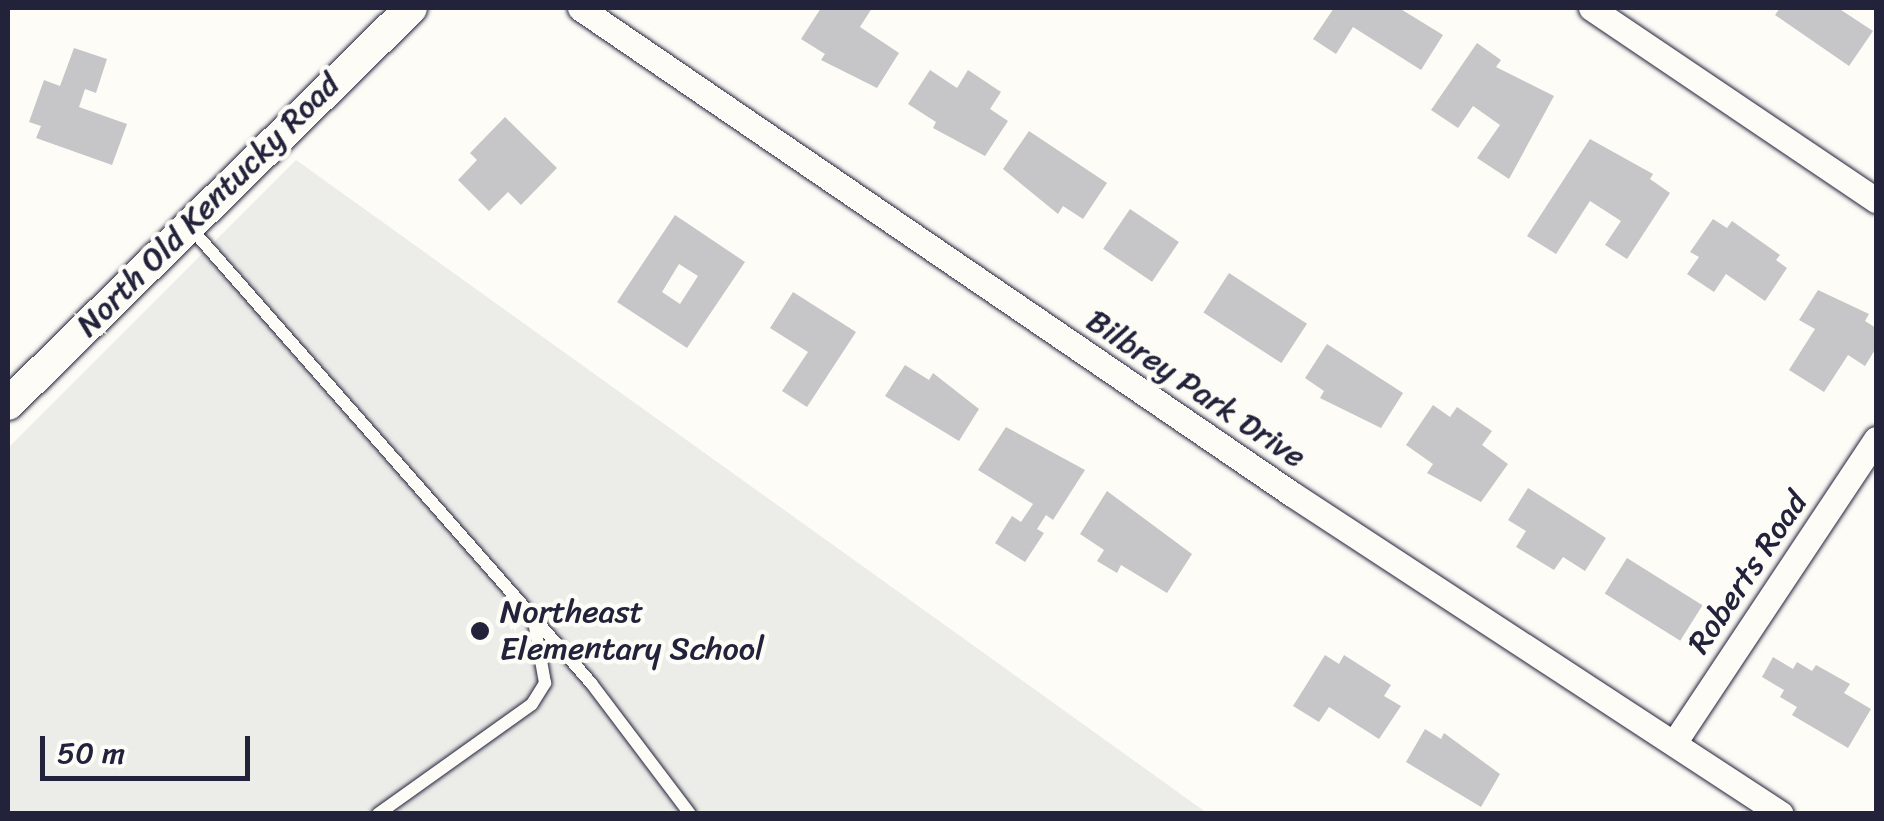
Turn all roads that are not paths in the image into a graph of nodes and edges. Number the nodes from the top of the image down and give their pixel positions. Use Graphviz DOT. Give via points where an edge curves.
graph roads {
  1 [pos="411,8"];
  2 [pos="580,8"];
  3 [pos="1591,8"];
  4 [pos="1876,200"];
  5 [pos="187,224"];
  6 [pos="8,404"];
  7 [pos="1876,439"];
  8 [pos="533,616"];
  9 [pos="1674,743"];
  10 [pos="378,814"];
  11 [pos="690,814"];
  12 [pos="1781,814"];
  1 -- 5 [label="street, North Old Kentucky Road"];
  2 -- 9 [label="street, Bilbrey Park Drive" via="1292,494"];
  3 -- 4 [label="street"];
  5 -- 6 [label="street, North Old Kentucky Road"];
  5 -- 8 [label="lane"];
  7 -- 9 [label="street, Roberts Road"];
  8 -- 10 [label="lane" via="545,684 532,704"];
  8 -- 11 [label="lane"];
  9 -- 12 [label="street, Bilbrey Park Drive"];
}
